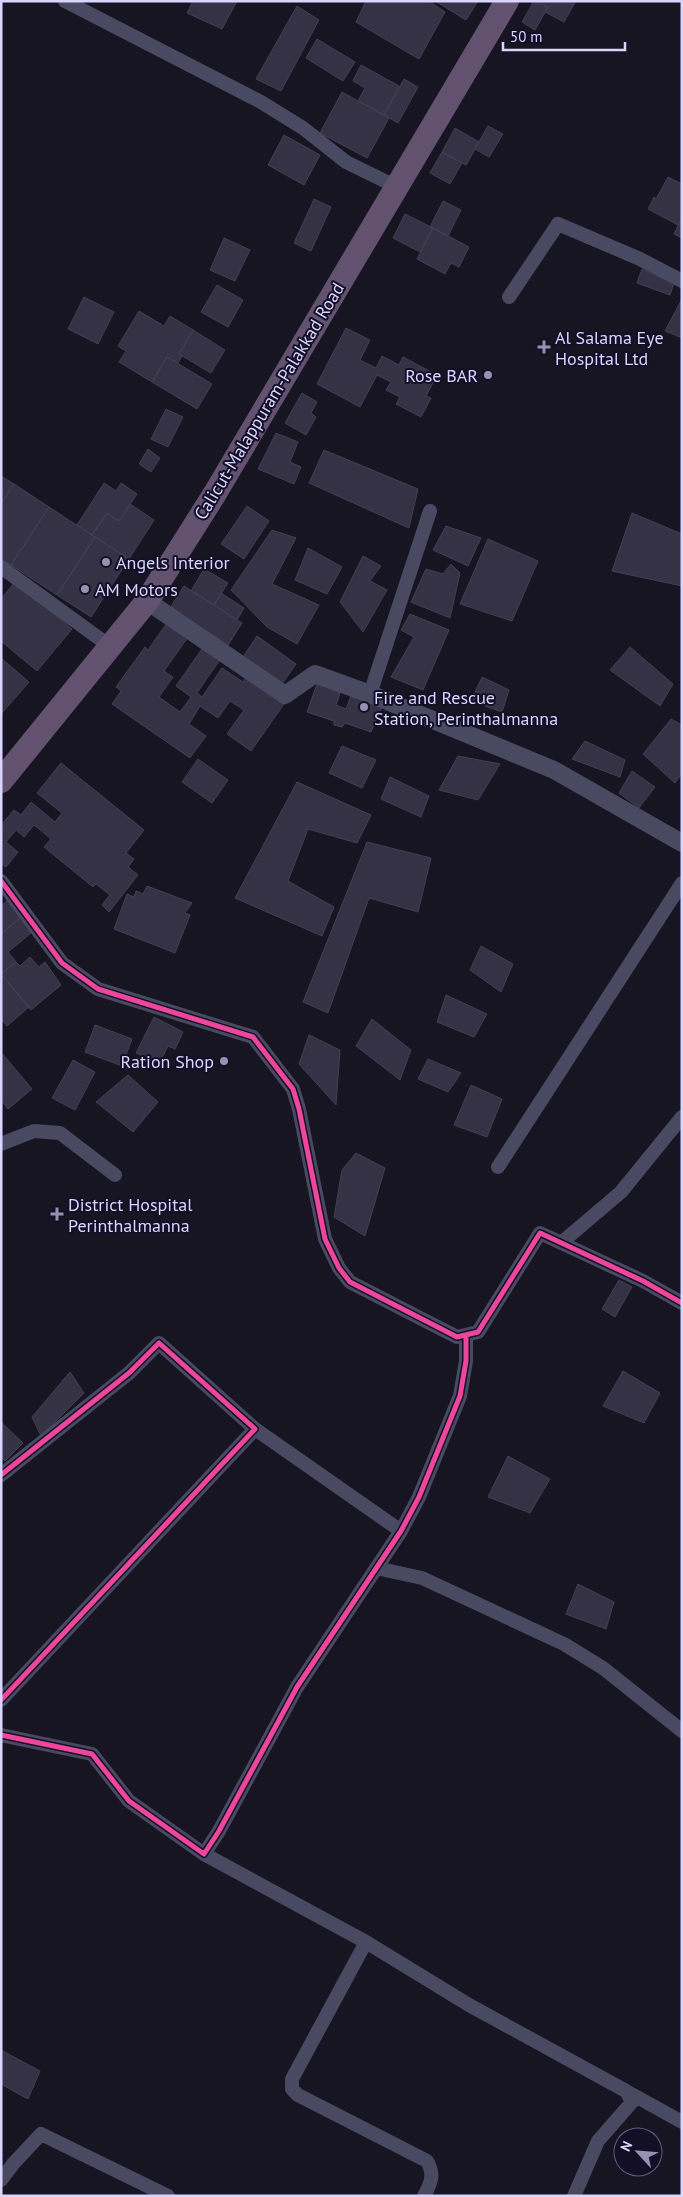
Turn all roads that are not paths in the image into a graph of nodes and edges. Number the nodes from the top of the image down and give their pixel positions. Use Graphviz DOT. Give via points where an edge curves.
graph roads {
  1 [pos="65,1"];
  2 [pos="507,1"];
  3 [pos="397,187"];
  4 [pos="682,281"];
  5 [pos="509,297"];
  6 [pos="430,511"];
  7 [pos="1,567"];
  8 [pos="147,601"];
  9 [pos="111,647"];
  10 [pos="370,694"];
  11 [pos="1,781"];
  12 [pos="682,844"];
  13 [pos="1,881"];
  14 [pos="682,883"];
  15 [pos="682,1117"];
  16 [pos="1,1144"];
  17 [pos="498,1167"];
  18 [pos="115,1174"];
  19 [pos="561,1243"];
  20 [pos="682,1303"];
  21 [pos="466,1335"];
  22 [pos="255,1429"];
  23 [pos="1,1475"];
  24 [pos="401,1531"];
  25 [pos="376,1568"];
  26 [pos="1,1700"];
  27 [pos="682,1731"];
  28 [pos="1,1735"];
  29 [pos="204,1854"];
  30 [pos="366,1942"];
  31 [pos="626,2091"];
  32 [pos="682,2122"];
  33 [pos="1,2180"];
  34 [pos="168,2196"];
  35 [pos="424,2196"];
  36 [pos="574,2196"];
  1 -- 3 [label="street" via="260,102 303,128 346,162"];
  2 -- 3 [label="highway, Calicut-Malappuram-Palakkad Road"];
  3 -- 8 [label="highway, Calicut-Malappuram-Palakkad Road" via="214,495"];
  4 -- 5 [label="street" via="558,224"];
  6 -- 10 [label="street"];
  7 -- 9 [label="street"];
  8 -- 9 [label="highway, Calicut-Malappuram-Palakkad Road"];
  8 -- 10 [label="street" via="285,695 315,674"];
  9 -- 11 [label="highway, Calicut-Malappuram-Palakkad Road"];
  10 -- 12 [label="street" via="554,770"];
  13 -- 21 [label="street" via="62,963 98,989 253,1037 293,1089 325,1239 339,1268 350,1282 362,1289 456,1337"];
  14 -- 17 [label="street"];
  15 -- 19 [label="street" via="621,1192"];
  16 -- 18 [label="street" via="34,1131 60,1133"];
  19 -- 20 [label="street"];
  19 -- 21 [label="street" via="540,1233 478,1332"];
  21 -- 24 [label="street" via="466,1361 460,1396 419,1497"];
  22 -- 23 [label="street" via="159,1343 129,1372"];
  22 -- 24 [label="street"];
  22 -- 26 [label="street"];
  24 -- 25 [label="street"];
  25 -- 27 [label="street" via="422,1578 564,1644 603,1668"];
  25 -- 29 [label="street" via="297,1687"];
  28 -- 29 [label="street" via="92,1754 129,1801"];
  29 -- 30 [label="street"];
  30 -- 31 [label="street" via="469,2005"];
  30 -- 35 [label="street" via="292,2079 292,2089 427,2161 432,2169 432,2181"];
  31 -- 32 [label="street"];
  31 -- 36 [label="street" via="632,2102 598,2141"];
  33 -- 34 [label="street" via="42,2134"];
}
